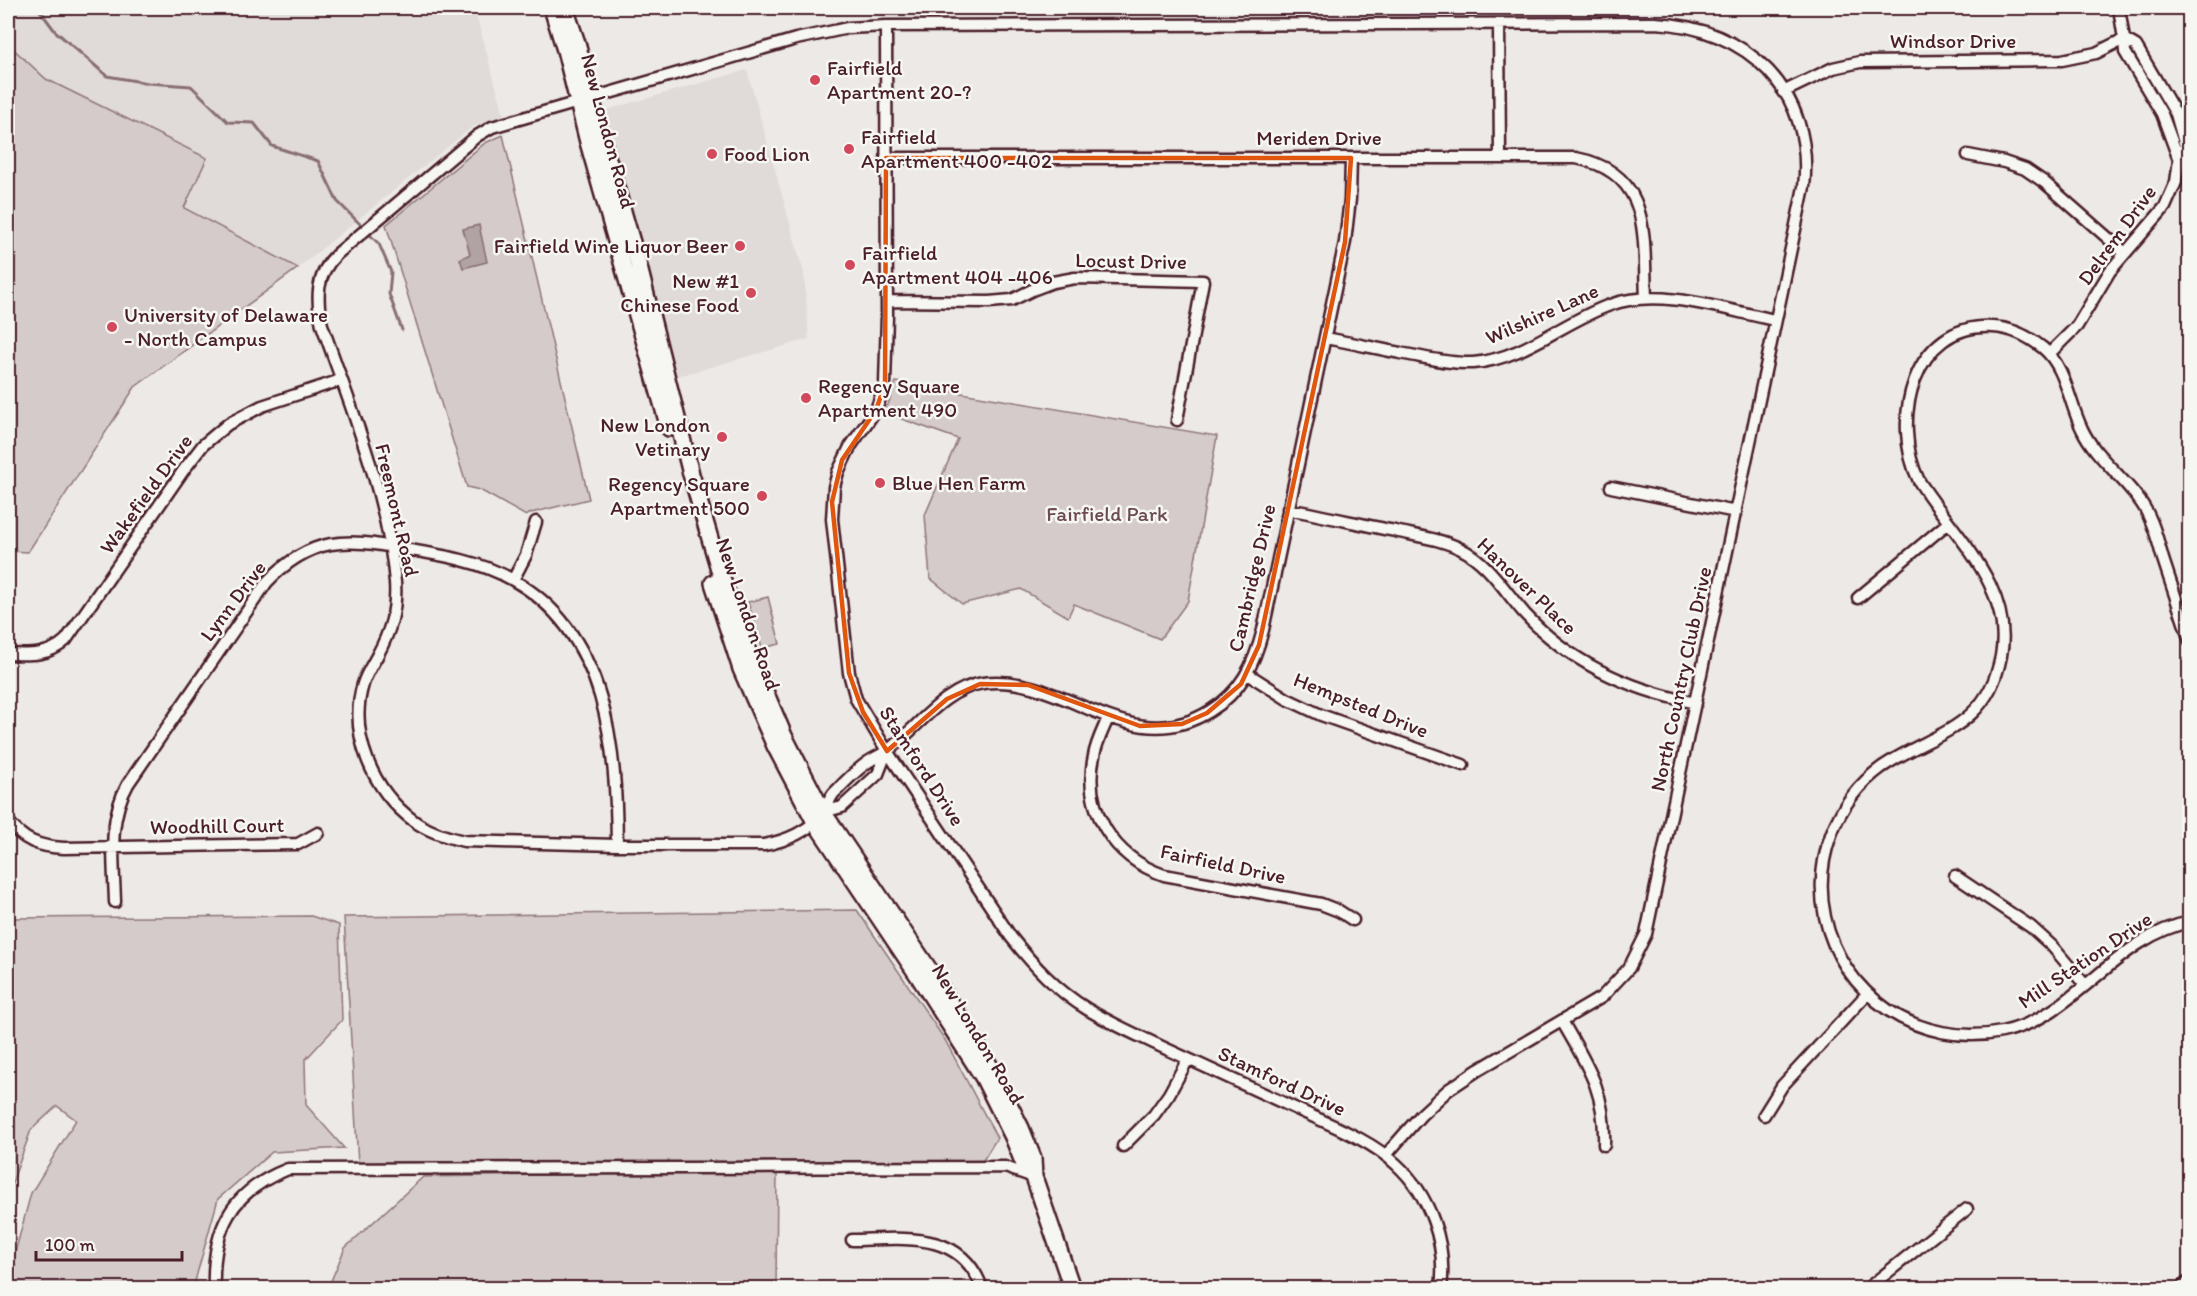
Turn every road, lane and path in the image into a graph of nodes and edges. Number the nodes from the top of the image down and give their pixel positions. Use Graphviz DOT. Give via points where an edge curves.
graph roads {
  1 [pos="552,8"];
  2 [pos="565,8"];
  3 [pos="2119,8"];
  4 [pos="1499,24"];
  5 [pos="886,26"];
  6 [pos="2124,39"];
  7 [pos="1784,92"];
  8 [pos="585,100"];
  9 [pos="1968,155"];
  10 [pos="1500,157"];
  11 [pos="1351,158"];
  12 [pos="886,159"];
  13 [pos="2125,253"];
  14 [pos="1646,298"];
  15 [pos="887,301"];
  16 [pos="1776,320"];
  17 [pos="1325,338"];
  18 [pos="2049,354"];
  19 [pos="341,380"];
  20 [pos="1177,420"];
  21 [pos="1611,487"];
  22 [pos="1288,509"];
  23 [pos="1736,512"];
  24 [pos="536,522"];
  25 [pos="1948,523"];
  26 [pos="389,546"];
  27 [pos="513,579"];
  28 [pos="1858,598"];
  29 [pos="2190,641"];
  30 [pos="8,654"];
  31 [pos="1248,674"];
  32 [pos="1696,703"];
  33 [pos="1108,718"];
  34 [pos="887,751"];
  35 [pos="1463,765"];
  36 [pos="819,817"];
  37 [pos="8,821"];
  38 [pos="318,833"];
  39 [pos="617,845"];
  40 [pos="114,847"];
  41 [pos="1955,876"];
  42 [pos="115,902"];
  43 [pos="1353,920"];
  44 [pos="2190,922"];
  45 [pos="2085,985"];
  46 [pos="1867,994"];
  47 [pos="1562,1021"];
  48 [pos="1188,1059"];
  49 [pos="1764,1115"];
  50 [pos="1604,1145"];
  51 [pos="1123,1146"];
  52 [pos="1386,1155"];
  53 [pos="1034,1177"];
  54 [pos="1967,1209"];
  55 [pos="852,1240"];
  56 [pos="2190,1281"];
  57 [pos="214,1288"];
  58 [pos="982,1288"];
  59 [pos="1072,1288"];
  60 [pos="1441,1288"];
  61 [pos="1868,1288"];
  62 [pos="2180,1288"];
  1 -- 8 [label="main road, New London Road"];
  2 -- 8 [label="main road, New London Road" via="577,43"];
  3 -- 6 [label="street"];
  4 -- 5 [label="street, North Country Club Drive"];
  4 -- 7 [label="street, North Country Club Drive" via="1655,23 1700,29 1751,54"];
  4 -- 10 [label="street"];
  5 -- 8 [label="street, Freemont Road" via="815,34"];
  5 -- 12 [label="street, Stamford Drive"];
  6 -- 7 [label="street, Windsor Drive" via="2096,53 2062,60 1860,62 1833,68"];
  6 -- 13 [label="street, Delrem Drive" via="2136,46 2176,114 2185,146 2176,182 2164,207"];
  7 -- 16 [label="street, North Country Club Drive" via="1801,130 1805,172"];
  8 -- 19 [label="street, Freemont Road" via="484,132 333,258 321,278 318,299 322,325"];
  8 -- 36 [label="main road, New London Road" via="643,283 721,576 747,650"];
  9 -- 13 [label="street" via="2025,169"];
  10 -- 11 [label="street, Meriden Drive"];
  10 -- 14 [label="street, Meriden Drive" via="1575,158 1599,164 1620,178 1642,215"];
  11 -- 12 [label="street, Meriden Drive"];
  11 -- 17 [label="street, Cambridge Drive" via="1348,224"];
  12 -- 15 [label="street, Stamford Drive"];
  13 -- 18 [label="street, Delrem Drive" via="2077,326"];
  14 -- 16 [label="street, Wilshire Lane"];
  14 -- 17 [label="street, Wilshire Lane" via="1611,305 1523,349 1474,363 1442,361"];
  15 -- 20 [label="street, Locust Drive" via="1012,300 1053,282 1075,278 1203,281"];
  15 -- 34 [label="street, Stamford Drive" via="885,384 876,410 842,460 832,510 852,687"];
  16 -- 23 [label="street, North Country Club Drive"];
  17 -- 22 [label="street, Cambridge Drive"];
  18 -- 25 [label="street, Mill Station Drive" via="2024,335 1987,327 1950,337 1925,362 1907,404 1907,445 1919,481"];
  18 -- 29 [label="street, Mill Station Drive" via="2089,441 2145,509"];
  19 -- 26 [label="street, Freemont Road" via="368,462"];
  19 -- 30 [label="street, Wakefield Drive" via="262,406 216,434 183,471 66,640 43,654"];
  21 -- 23 [label="street"];
  22 -- 31 [label="street, Cambridge Drive" via="1263,630"];
  22 -- 32 [label="street, Hanover Place" via="1436,540 1461,549 1491,574 1540,629 1581,661 1632,687"];
  23 -- 32 [label="street, North Country Club Drive"];
  24 -- 27 [label="street" via="526,555"];
  25 -- 28 [label="street"];
  25 -- 46 [label="street, Mill Station Drive" via="1987,577 1998,602 2002,626 2000,660 1987,694 1971,714 1949,732 1876,772 1854,795 1833,830 1821,878 1826,919 1840,958"];
  26 -- 27 [label="street, Lynn Drive" via="470,563"];
  26 -- 39 [label="street, Freemont Road" via="395,611 388,636 363,683 358,722 368,761 385,792 415,822 449,838 481,843"];
  26 -- 40 [label="street, Lynn Drive" via="342,542 315,548 289,561 267,582 128,784 115,814"];
  27 -- 39 [label="street, Lynn Drive" via="558,617 589,665 610,734"];
  31 -- 33 [label="street, Cambridge Drive" via="1219,705 1182,724 1140,726"];
  31 -- 35 [label="street, Hempsted Drive" via="1321,715"];
  32 -- 47 [label="street, North Country Club Drive" via="1642,945 1612,989"];
  33 -- 34 [label="street, Cambridge Drive" via="1028,685 980,684 946,699"];
  33 -- 43 [label="street, Fairfield Drive" via="1094,756 1093,794 1105,830 1130,858 1164,875 1322,904"];
  34 -- 36 [label="street, Cambridge Drive" via="867,762 833,795"];
  34 -- 48 [label="street, Stamford Drive" via="1032,964 1084,1008"];
  36 -- 39 [label="street, Freemont Road" via="785,839 764,845"];
  36 -- 53 [label="main road, New London Road" via="928,968 992,1068 1033,1158"];
  37 -- 40 [label="street, Woodhill Court" via="22,837 42,846"];
  38 -- 40 [label="street, Woodhill Court" via="298,844"];
  40 -- 42 [label="street, Lynn Drive"];
  41 -- 45 [label="street" via="2031,927"];
  44 -- 45 [label="street, Mill Station Drive" via="2153,935"];
  45 -- 46 [label="street, Mill Station Drive" via="2030,1023 2002,1032 1971,1035 1915,1024"];
  46 -- 49 [label="street" via="1782,1086"];
  47 -- 50 [label="street" via="1598,1087"];
  47 -- 52 [label="street, North Country Club Drive" via="1448,1090"];
  48 -- 51 [label="street" via="1154,1115"];
  48 -- 52 [label="street, Stamford Drive"];
  52 -- 60 [label="street, Stamford Drive" via="1410,1179 1430,1211 1442,1256"];
  53 -- 57 [label="street" via="1005,1167 288,1169 267,1177 241,1198 220,1230 213,1266"];
  53 -- 59 [label="main road, New London Road"];
  54 -- 61 [label="street"];
  55 -- 58 [label="street" via="920,1238 943,1246 963,1257"];
  56 -- 62 [label="street"];
}
